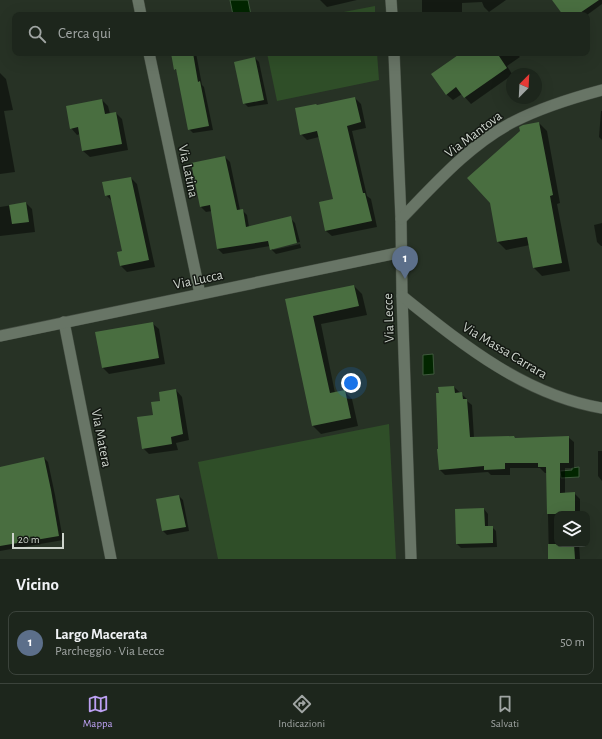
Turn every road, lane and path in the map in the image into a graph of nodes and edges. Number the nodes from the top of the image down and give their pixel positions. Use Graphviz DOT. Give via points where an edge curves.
graph roads {
  1 [pos="138,0"];
  2 [pos="391,0"];
  3 [pos="140,12"];
  4 [pos="392,12"];
  5 [pos="150,56"];
  6 [pos="394,56"];
  7 [pos="602,90"];
  8 [pos="401,219"];
  9 [pos="402,252"];
  10 [pos="200,294"];
  11 [pos="402,296"];
  12 [pos="64,322"];
  13 [pos="0,336"];
  14 [pos="602,408"];
  15 [pos="111,559"];
  16 [pos="411,559"];
  1 -- 3 [label="street"];
  2 -- 4 [label="street"];
  5 -- 10 [label="street, Via Latina"];
  6 -- 8 [label="street, Via Lecce"];
  7 -- 8 [label="street, Via Mantova" via="545,108 512,122 455,165"];
  8 -- 9 [label="street, Via Lecce"];
  9 -- 10 [label="street, Via Lucca"];
  9 -- 11 [label="street, Via Lecce"];
  10 -- 12 [label="street, Via Lucca"];
  11 -- 14 [label="street, Via Massa Carrara" via="463,344 532,386 553,395"];
  11 -- 16 [label="street, Via Lecce"];
  12 -- 13 [label="street, Via Lucca"];
  12 -- 15 [label="street, Via Matera"];
}
